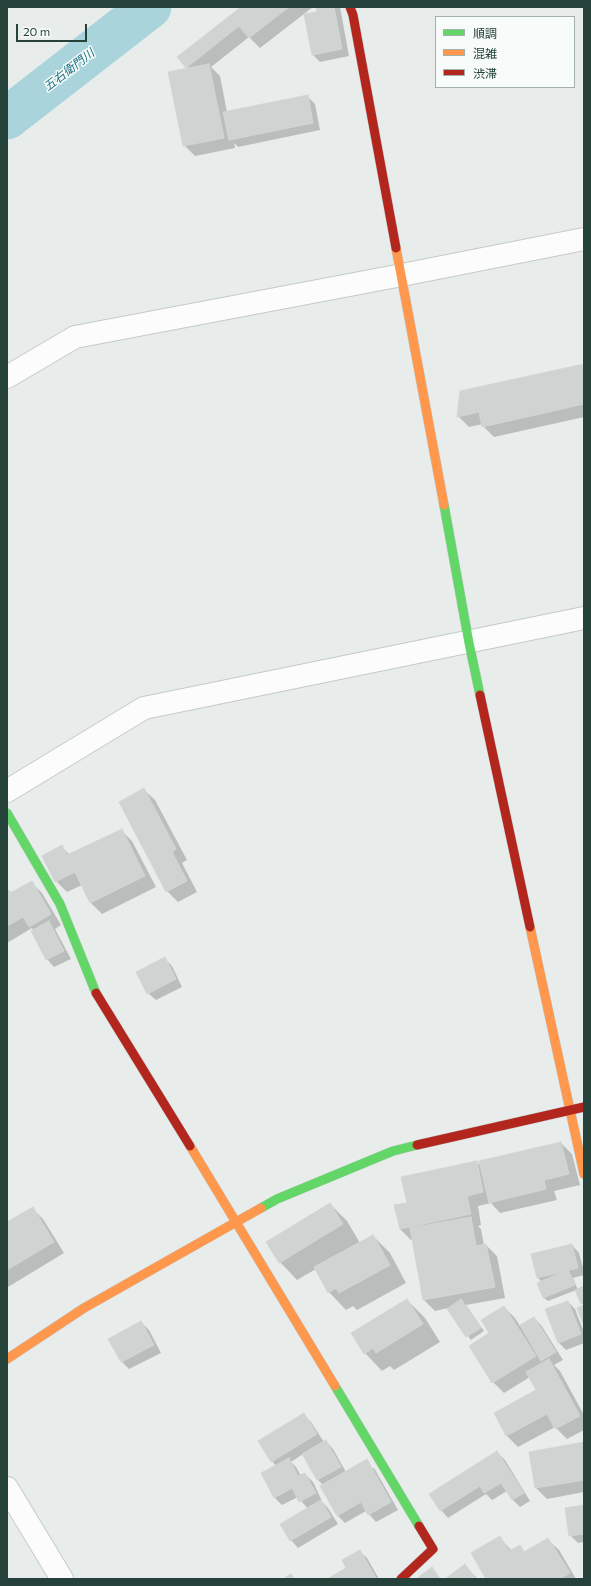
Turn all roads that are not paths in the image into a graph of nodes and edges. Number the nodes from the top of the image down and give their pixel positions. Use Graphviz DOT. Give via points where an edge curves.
graph roads {
  1 [pos="350,7"];
  2 [pos="584,239"];
  3 [pos="402,275"];
  4 [pos="7,377"];
  5 [pos="584,618"];
  6 [pos="469,643"];
  7 [pos="7,791"];
  8 [pos="7,813"];
  9 [pos="584,1107"];
  10 [pos="571,1110"];
  11 [pos="584,1174"];
  12 [pos="237,1222"];
  13 [pos="7,1359"];
  14 [pos="7,1488"];
  15 [pos="62,1579"];
  16 [pos="401,1579"];
  1 -- 3 [label="street" via="355,22"];
  2 -- 3 [label="street"];
  3 -- 4 [label="street" via="75,337"];
  3 -- 6 [label="street"];
  5 -- 6 [label="street"];
  6 -- 7 [label="street" via="144,708"];
  6 -- 10 [label="street"];
  8 -- 12 [label="street" via="60,904 94,990"];
  9 -- 10 [label="street"];
  10 -- 11 [label="street"];
  10 -- 12 [label="street" via="393,1152 277,1199"];
  12 -- 13 [label="street" via="84,1308"];
  12 -- 16 [label="street" via="433,1549"];
  14 -- 15 [label="street"];
}
